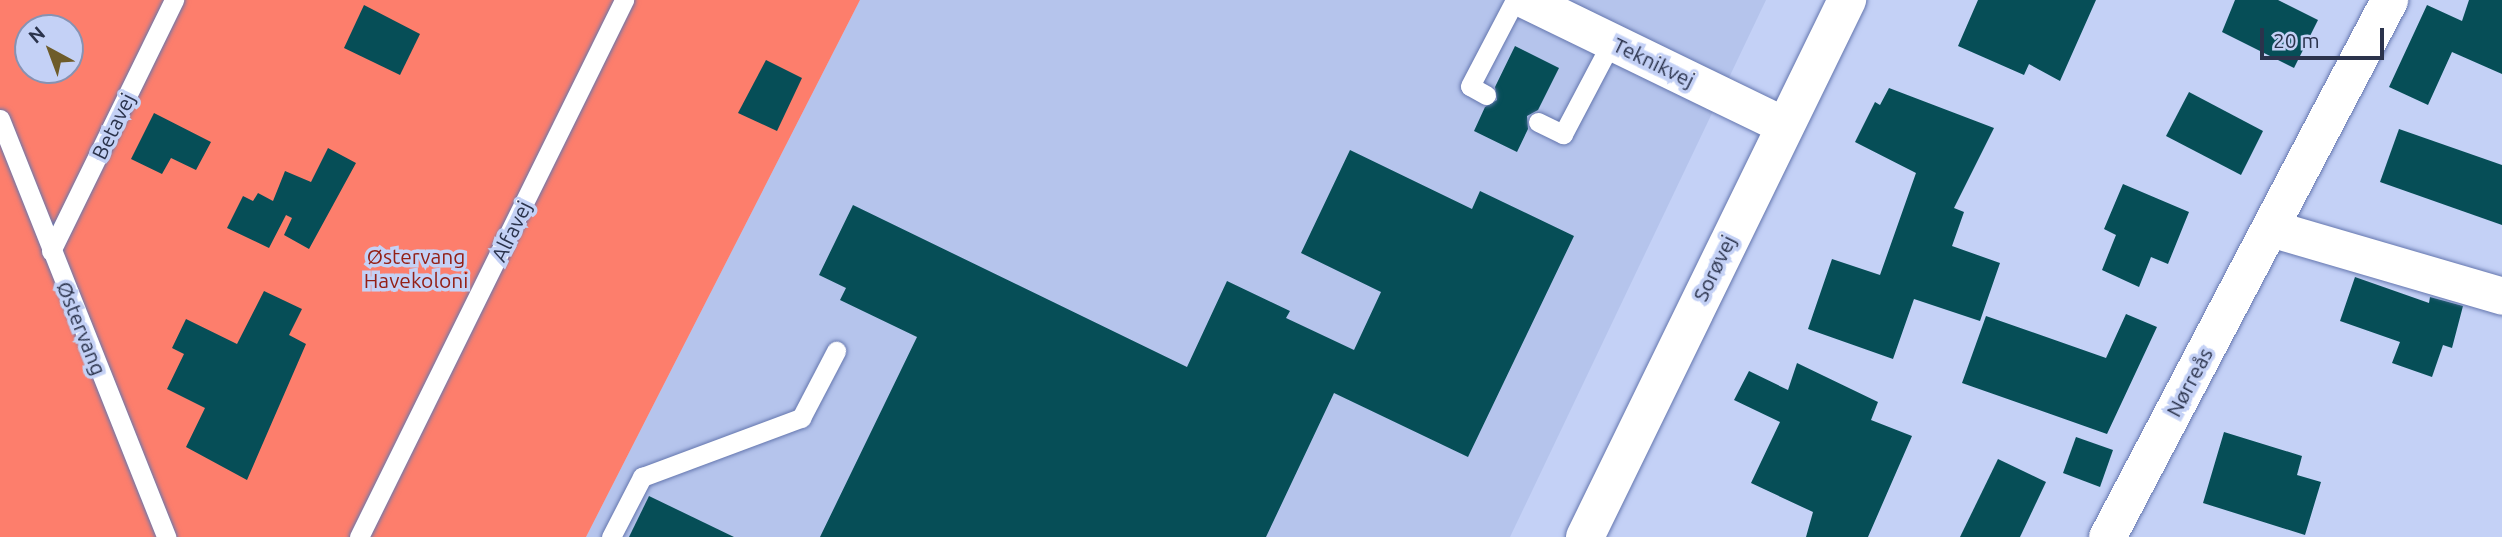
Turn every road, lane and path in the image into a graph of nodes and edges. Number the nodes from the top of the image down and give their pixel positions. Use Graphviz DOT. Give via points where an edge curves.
graph roads {
  1 [pos="174,0"];
  2 [pos="624,0"];
  3 [pos="1515,0"];
  4 [pos="1526,0"];
  5 [pos="1847,0"];
  6 [pos="2389,0"];
  7 [pos="1566,9"];
  8 [pos="1612,41"];
  9 [pos="1486,95"];
  10 [pos="0,119"];
  11 [pos="1538,122"];
  12 [pos="1783,125"];
  13 [pos="2270,228"];
  14 [pos="51,251"];
  15 [pos="2502,296"];
  16 [pos="836,351"];
  17 [pos="166,537"];
  18 [pos="359,537"];
  19 [pos="611,537"];
  20 [pos="1585,537"];
  21 [pos="2107,537"];
  1 -- 14 [label="lane, Betavej"];
  2 -- 18 [label="lane, Alfavej"];
  3 -- 9 [label="lane" via="1470,86"];
  4 -- 7 [label="street, Teknikvej"];
  5 -- 12 [label="street, Sorøvej"];
  6 -- 13 [label="street, Nørreås"];
  7 -- 8 [label="street, Teknikvej"];
  8 -- 11 [label="lane" via="1563,134"];
  8 -- 12 [label="street, Teknikvej"];
  10 -- 14 [label="lane, Østervang"];
  12 -- 20 [label="street, Sorøvej"];
  13 -- 15 [label="street"];
  13 -- 21 [label="street, Nørreås"];
  14 -- 17 [label="lane, Østervang"];
  16 -- 19 [label="lane" via="801,418 642,477"];
}
